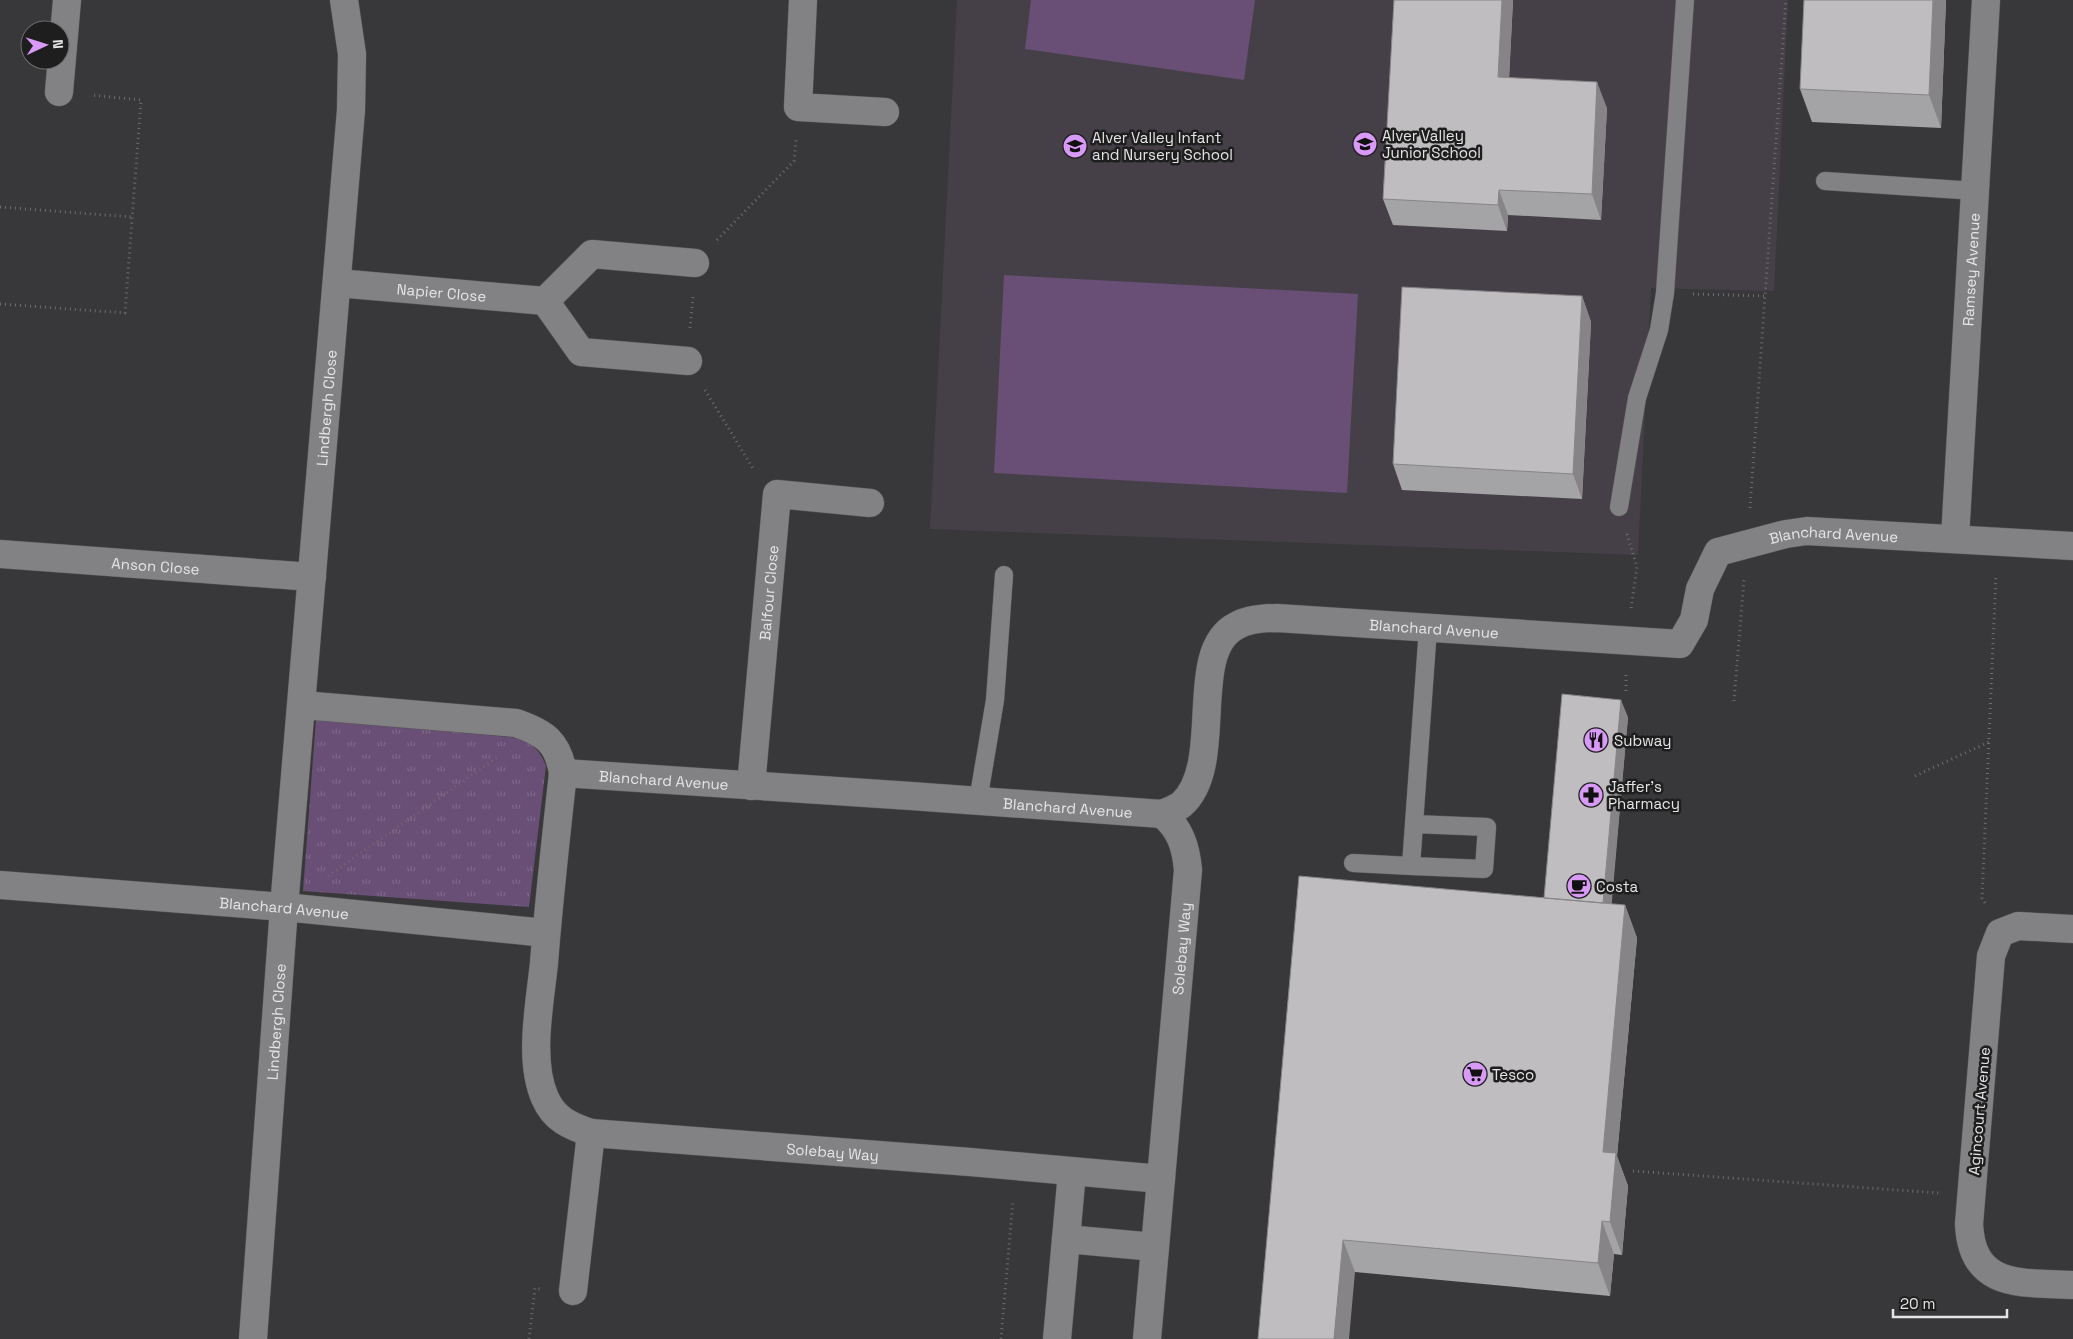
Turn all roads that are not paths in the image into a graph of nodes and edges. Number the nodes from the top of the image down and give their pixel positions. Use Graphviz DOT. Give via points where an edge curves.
graph roads {
  1 [pos="67,0"];
  2 [pos="344,0"];
  3 [pos="803,0"];
  4 [pos="1685,0"];
  5 [pos="1986,0"];
  6 [pos="59,92"];
  7 [pos="885,112"];
  8 [pos="1825,181"];
  9 [pos="1976,191"];
  10 [pos="695,263"];
  11 [pos="337,284"];
  12 [pos="545,301"];
  13 [pos="688,361"];
  14 [pos="870,503"];
  15 [pos="1619,507"];
  16 [pos="1955,538"];
  17 [pos="2073,546"];
  18 [pos="0,554"];
  19 [pos="1004,575"];
  20 [pos="312,577"];
  21 [pos="1428,628"];
  22 [pos="302,705"];
  23 [pos="563,774"];
  24 [pos="751,786"];
  25 [pos="978,801"];
  26 [pos="1162,814"];
  27 [pos="1414,824"];
  28 [pos="1353,863"];
  29 [pos="1411,866"];
  30 [pos="0,885"];
  31 [pos="284,907"];
  32 [pos="2073,929"];
  33 [pos="546,933"];
  34 [pos="591,1133"];
  35 [pos="1072,1172"];
  36 [pos="1161,1179"];
  37 [pos="1066,1239"];
  38 [pos="1155,1247"];
  39 [pos="2073,1285"];
  40 [pos="573,1290"];
  41 [pos="253,1339"];
  42 [pos="1057,1339"];
  43 [pos="1147,1339"];
  1 -- 6 [label="street"];
  2 -- 11 [label="street, Lindbergh Close" via="352,54 351,110"];
  3 -- 7 [label="street" via="798,107"];
  4 -- 15 [label="lane" via="1665,293 1659,330 1637,398"];
  5 -- 9 [label="street, Ramsey Avenue"];
  8 -- 9 [label="lane"];
  9 -- 16 [label="street, Ramsey Avenue"];
  10 -- 12 [label="street" via="592,254"];
  11 -- 12 [label="street, Napier Close"];
  11 -- 20 [label="street, Lindbergh Close"];
  12 -- 13 [label="street" via="581,352"];
  14 -- 24 [label="street, Balfour Close" via="777,494"];
  16 -- 17 [label="street, Blanchard Avenue"];
  16 -- 21 [label="street, Blanchard Avenue" via="1807,531 1718,552 1700,589 1694,620 1680,644"];
  18 -- 20 [label="street, Anson Close"];
  19 -- 25 [label="lane" via="995,700"];
  20 -- 22 [label="street, Lindbergh Close"];
  21 -- 26 [label="street, Blanchard Avenue" via="1277,618 1257,619 1235,626 1220,640 1210,666 1199,775 1184,802"];
  21 -- 27 [label="lane"];
  22 -- 23 [label="street" via="516,723 537,730 552,742 560,757"];
  22 -- 31 [label="street, Lindbergh Close"];
  23 -- 24 [label="street, Blanchard Avenue"];
  23 -- 33 [label="street"];
  24 -- 25 [label="street, Blanchard Avenue"];
  25 -- 26 [label="street, Blanchard Avenue"];
  26 -- 36 [label="street, Solebay Way" via="1180,835 1187,852 1188,870"];
  27 -- 29 [label="lane"];
  27 -- 29 [label="lane" via="1487,827 1486,844 1484,869"];
  28 -- 29 [label="lane"];
  30 -- 31 [label="street, Blanchard Avenue"];
  31 -- 33 [label="street, Blanchard Avenue"];
  31 -- 41 [label="street, Lindbergh Close"];
  32 -- 39 [label="street, Agincourt Avenue" via="2018,926 2000,933 1991,956 1970,1243 1979,1262 1993,1275 2013,1282"];
  33 -- 34 [label="street, Solebay Way" via="536,1045 538,1080 554,1114 570,1126"];
  34 -- 35 [label="street, Solebay Way"];
  34 -- 40 [label="street"];
  35 -- 36 [label="street, Solebay Way"];
  35 -- 37 [label="street"];
  36 -- 38 [label="street, Solebay Way"];
  37 -- 38 [label="street"];
  37 -- 42 [label="street"];
  38 -- 43 [label="street, Solebay Way"];
}
